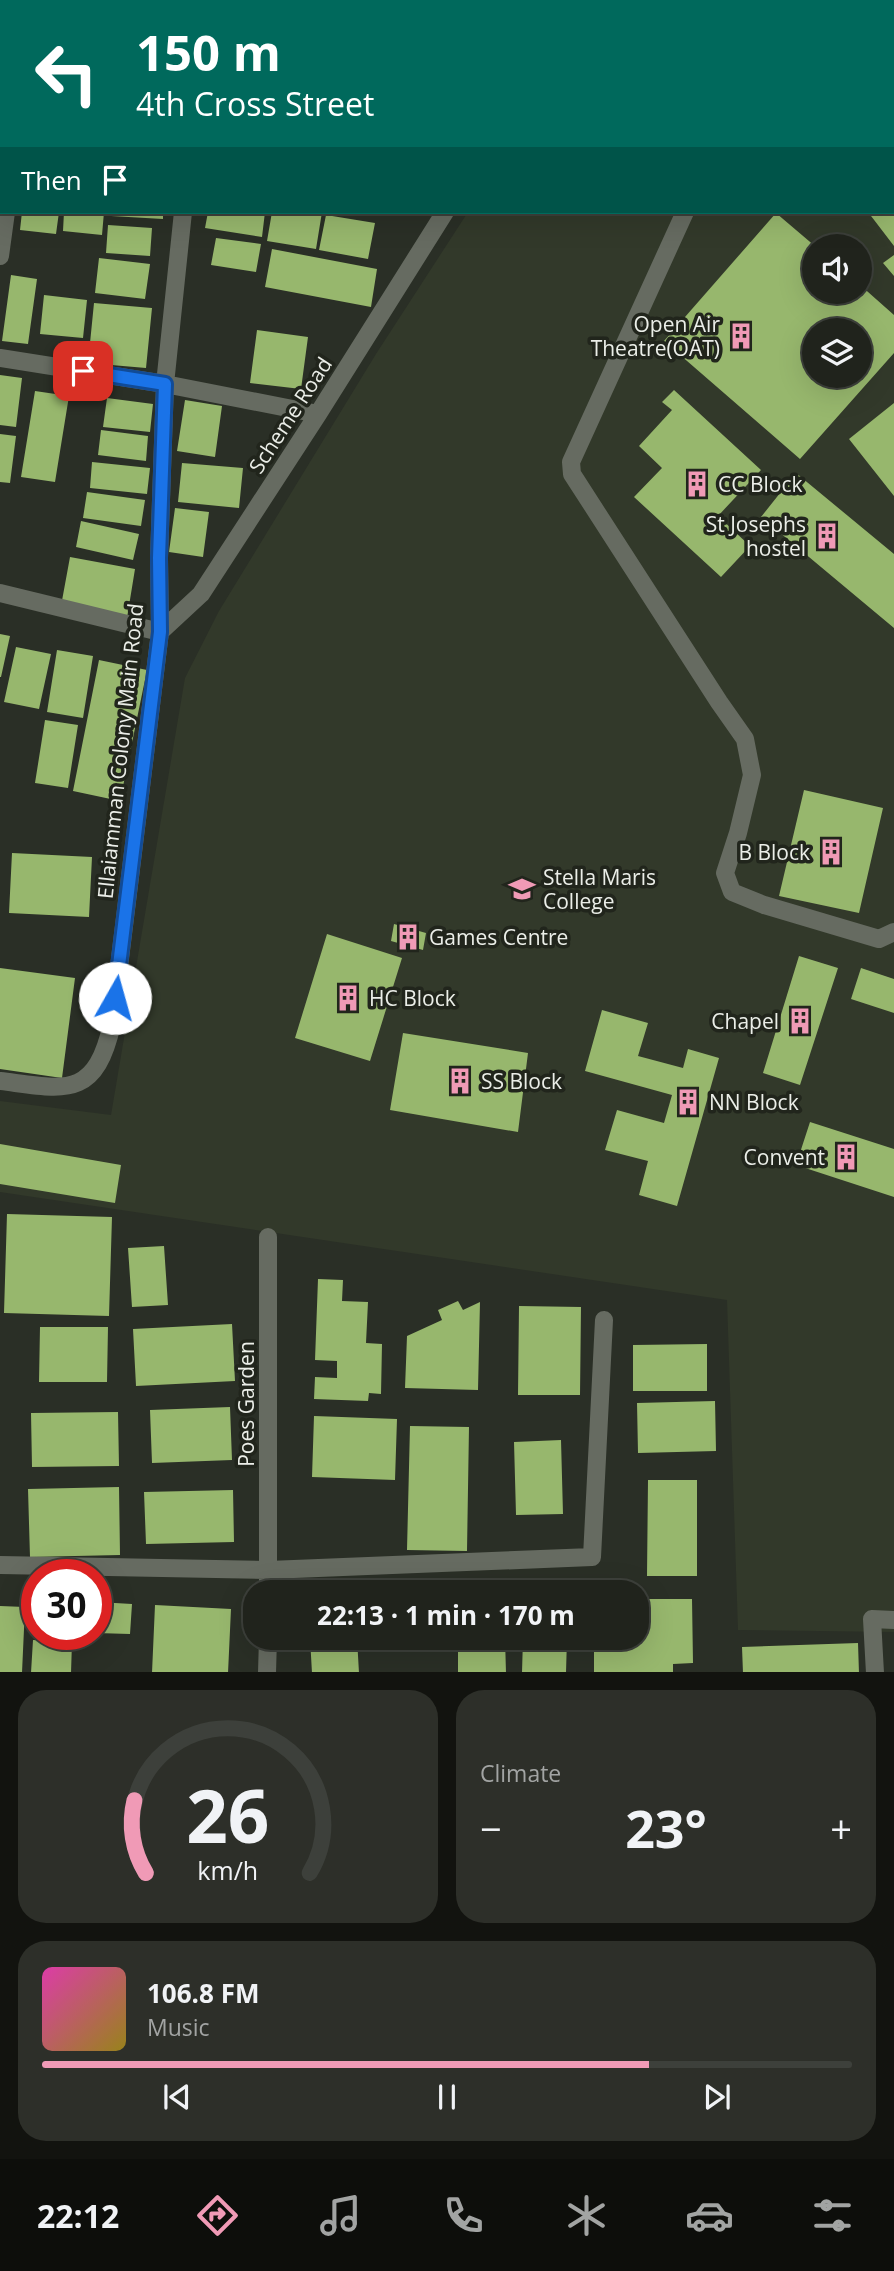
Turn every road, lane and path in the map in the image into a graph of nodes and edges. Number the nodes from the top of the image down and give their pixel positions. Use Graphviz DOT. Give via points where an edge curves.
graph roads {
  1 [pos="6,214"];
  2 [pos="183,214"];
  3 [pos="444,214"];
  4 [pos="684,214"];
  5 [pos="0,256"];
  6 [pos="0,358"];
  7 [pos="165,384"];
  8 [pos="318,414"];
  9 [pos="0,593"];
  10 [pos="160,632"];
  11 [pos="894,932"];
  12 [pos="0,1081"];
  13 [pos="268,1237"];
  14 [pos="604,1320"];
  15 [pos="0,1565"];
  16 [pos="269,1570"];
  17 [pos="269,1580"];
  18 [pos="894,1620"];
  19 [pos="268,1650"];
  20 [pos="267,1672"];
  21 [pos="876,1672"];
  1 -- 5 [label="street"];
  2 -- 7 [label="street, Ellaiamman Colony Main Road"];
  3 -- 8 [label="street, Scheme Road"];
  4 -- 11 [label="street" via="571,462 572,474 745,740 752,775 725,873 732,892 879,939"];
  6 -- 7 [label="street"];
  7 -- 8 [label="street"];
  7 -- 10 [label="street, Ellaiamman Colony Main Road"];
  8 -- 10 [label="street, Scheme Road" via="201,594"];
  9 -- 10 [label="street"];
  10 -- 12 [label="street, Ellaiamman Colony Main Road" via="106,1050 94,1073 75,1085 46,1087"];
  13 -- 16 [label="street, Poes Garden"];
  14 -- 16 [label="street" via="592,1557"];
  15 -- 16 [label="street"];
  16 -- 17 [label="street, Poes Garden"];
  18 -- 21 [label="street" via="872,1619"];
  19 -- 20 [label="street"];
}
